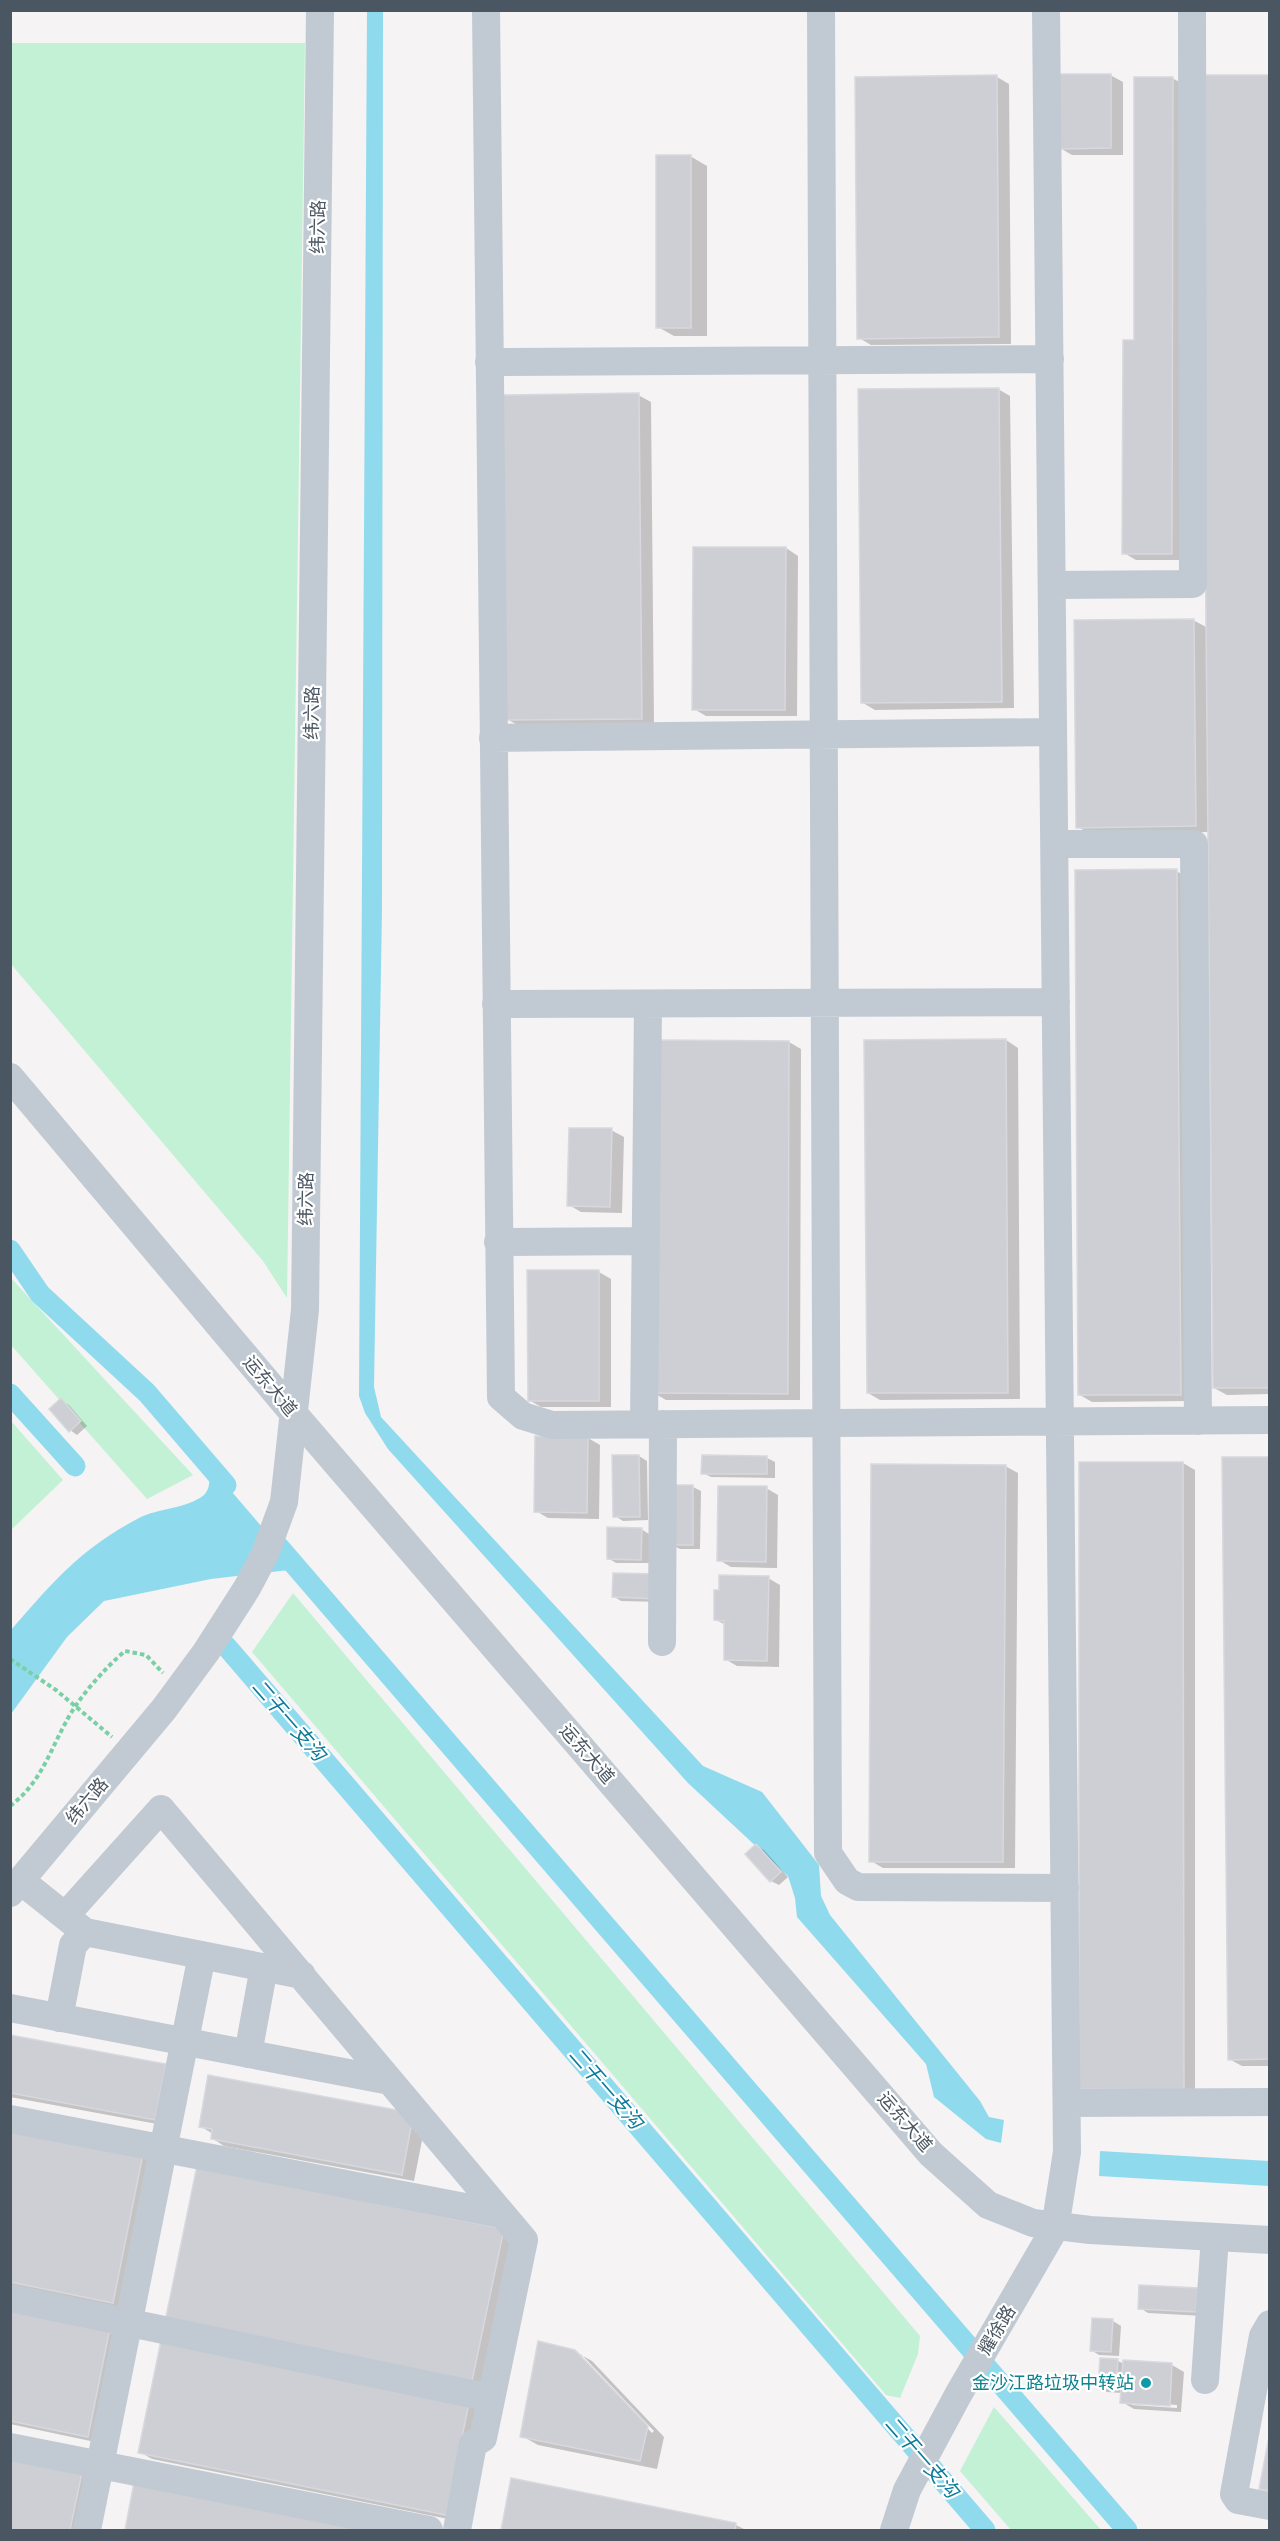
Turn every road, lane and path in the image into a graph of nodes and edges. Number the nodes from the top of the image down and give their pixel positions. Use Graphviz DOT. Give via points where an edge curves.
graph roads {
  1 [pos="320,10"];
  2 [pos="486,10"];
  3 [pos="821,10"];
  4 [pos="1046,10"];
  5 [pos="1192,10"];
  6 [pos="1050,359"];
  7 [pos="823,360"];
  8 [pos="489,362"];
  9 [pos="1052,585"];
  10 [pos="1053,732"];
  11 [pos="825,734"];
  12 [pos="493,738"];
  13 [pos="1055,844"];
  14 [pos="1056,1002"];
  15 [pos="827,1003"];
  16 [pos="496,1004"];
  17 [pos="648,1004"];
  18 [pos="10,1077"];
  19 [pos="646,1241"];
  20 [pos="498,1242"];
  21 [pos="294,1414"];
  22 [pos="1269,1420"];
  23 [pos="1198,1421"];
  24 [pos="1060,1422"];
  25 [pos="828,1423"];
  26 [pos="654,1424"];
  27 [pos="662,1642"];
  28 [pos="10,1659"];
  29 [pos="169,1702"];
  30 [pos="78,1707"];
  31 [pos="128,1752"];
  32 [pos="10,1806"];
  33 [pos="16,1887"];
  34 [pos="1065,1888"];
  35 [pos="75,1924"];
  36 [pos="202,1955"];
  37 [pos="264,1967"];
  38 [pos="302,1975"];
  39 [pos="10,2008"];
  40 [pos="59,2018"];
  41 [pos="186,2042"];
  42 [pos="248,2054"];
  43 [pos="390,2081"];
  44 [pos="1269,2102"];
  45 [pos="1067,2103"];
  46 [pos="10,2119"];
  47 [pos="165,2149"];
  48 [pos="501,2214"];
  49 [pos="1055,2228"];
  50 [pos="1215,2237"];
  51 [pos="1269,2240"];
  52 [pos="10,2298"];
  53 [pos="129,2322"];
  54 [pos="1269,2324"];
  55 [pos="1205,2380"];
  56 [pos="491,2397"];
  57 [pos="10,2447"];
  58 [pos="101,2464"];
  59 [pos="1269,2506"];
  60 [pos="87,2530"];
  61 [pos="429,2530"];
  62 [pos="457,2530"];
  63 [pos="894,2530"];
  1 -- 21 [label="street, 纬六路" via="305,1310"];
  2 -- 8 [label="street"];
  3 -- 7 [label="street"];
  4 -- 6 [label="street"];
  5 -- 9 [label="street" via="1193,584"];
  6 -- 7 [label="street"];
  6 -- 9 [label="street"];
  7 -- 8 [label="street"];
  7 -- 11 [label="street"];
  8 -- 12 [label="street"];
  9 -- 10 [label="street"];
  10 -- 11 [label="street"];
  10 -- 13 [label="street"];
  11 -- 12 [label="street"];
  11 -- 15 [label="street"];
  12 -- 16 [label="street"];
  13 -- 14 [label="street"];
  13 -- 23 [label="street" via="1194,844"];
  14 -- 15 [label="street"];
  14 -- 24 [label="street"];
  15 -- 17 [label="street"];
  15 -- 25 [label="street"];
  16 -- 17 [label="street"];
  16 -- 20 [label="street"];
  17 -- 19 [label="street"];
  18 -- 21 [label="street, 运东大道"];
  19 -- 20 [label="street"];
  19 -- 26 [label="street"];
  20 -- 26 [label="street" via="501,1397 523,1416 552,1425"];
  21 -- 29 [label="street, 纬六路" via="282,1509 265,1554 206,1652"];
  21 -- 49 [label="street, 运东大道" via="931,2154 988,2205"];
  22 -- 23 [label="street"];
  23 -- 24 [label="street"];
  24 -- 25 [label="street"];
  24 -- 34 [label="street"];
  25 -- 26 [label="street"];
  25 -- 34 [label="street" via="828,1853 846,1881 865,1887"];
  26 -- 27 [label="street"];
  28 -- 30 [label="path"];
  29 -- 30 [label="path" via="163,1673 146,1655 125,1651 105,1667"];
  29 -- 31 [label="street, 纬六路"];
  30 -- 31 [label="path"];
  30 -- 32 [label="path" via="67,1719 39,1779"];
  31 -- 33 [label="street, 纬六路"];
  33 -- 35 [label="street"];
  34 -- 45 [label="street"];
  35 -- 36 [label="street"];
  35 -- 38 [label="street" via="161,1809"];
  35 -- 40 [label="street"];
  36 -- 37 [label="street"];
  36 -- 41 [label="street"];
  37 -- 38 [label="street"];
  37 -- 42 [label="street"];
  38 -- 43 [label="street"];
  39 -- 40 [label="street"];
  40 -- 41 [label="street"];
  41 -- 42 [label="street"];
  41 -- 47 [label="street"];
  42 -- 43 [label="street"];
  43 -- 48 [label="street"];
  44 -- 45 [label="street"];
  45 -- 49 [label="street" via="1067,2152"];
  46 -- 47 [label="street"];
  47 -- 48 [label="street"];
  47 -- 53 [label="street"];
  48 -- 56 [label="street" via="524,2240"];
  49 -- 50 [label="street, 运东大道"];
  49 -- 63 [label="street, 耀徐路" via="958,2395 908,2490"];
  50 -- 51 [label="street, 运东大道"];
  50 -- 55 [label="street"];
  52 -- 53 [label="street"];
  53 -- 56 [label="street"];
  53 -- 58 [label="street"];
  54 -- 59 [label="street" via="1263,2336 1234,2494 1238,2500"];
  56 -- 62 [label="street" via="483,2438 472,2444"];
  57 -- 58 [label="street"];
  58 -- 60 [label="street"];
  58 -- 61 [label="street"];
}
